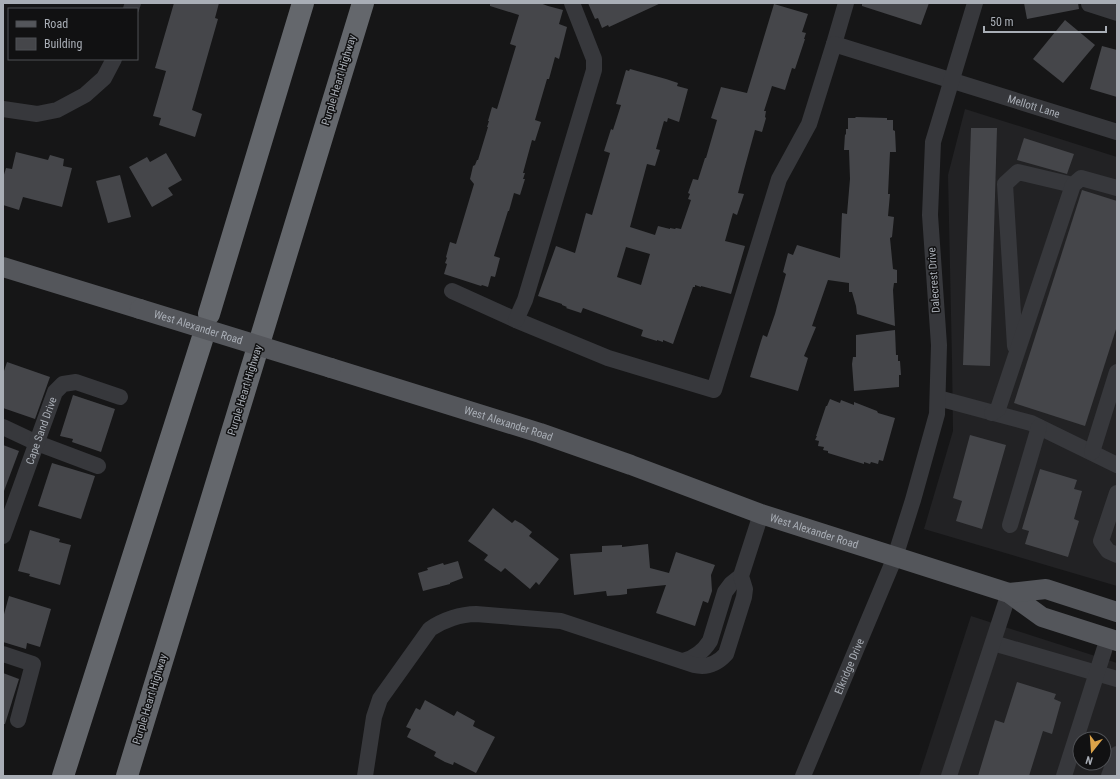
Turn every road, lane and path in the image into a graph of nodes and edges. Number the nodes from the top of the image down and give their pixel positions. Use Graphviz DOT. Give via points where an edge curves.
graph roads {
  1 [pos="303,3"];
  2 [pos="363,3"];
  3 [pos="572,3"];
  4 [pos="846,3"];
  5 [pos="974,3"];
  6 [pos="1089,4"];
  7 [pos="1117,13"];
  8 [pos="834,44"];
  9 [pos="113,60"];
  10 [pos="951,81"];
  11 [pos="3,109"];
  12 [pos="1117,132"];
  13 [pos="1073,185"];
  14 [pos="1117,188"];
  15 [pos="3,267"];
  16 [pos="452,291"];
  17 [pos="209,314"];
  18 [pos="516,320"];
  19 [pos="202,340"];
  20 [pos="1016,355"];
  21 [pos="1117,372"];
  22 [pos="120,396"];
  23 [pos="938,398"];
  24 [pos="992,413"];
  25 [pos="3,427"];
  26 [pos="1039,427"];
  27 [pos="37,443"];
  28 [pos="1092,452"];
  29 [pos="1117,465"];
  30 [pos="98,466"];
  31 [pos="1117,493"];
  32 [pos="761,514"];
  33 [pos="1010,525"];
  34 [pos="3,536"];
  35 [pos="1117,555"];
  36 [pos="895,557"];
  37 [pos="742,576"];
  38 [pos="1009,593"];
  39 [pos="1117,610"];
  40 [pos="716,623"];
  41 [pos="734,629"];
  42 [pos="1113,640"];
  43 [pos="993,643"];
  44 [pos="3,654"];
  45 [pos="683,661"];
  46 [pos="1097,673"];
  47 [pos="1117,679"];
  48 [pos="18,720"];
  49 [pos="1082,731"];
  50 [pos="1113,758"];
  51 [pos="1072,759"];
  52 [pos="63,776"];
  53 [pos="127,776"];
  54 [pos="365,776"];
  55 [pos="803,776"];
  56 [pos="949,776"];
  57 [pos="1064,776"];
  58 [pos="1109,776"];
  1 -- 17 [label="highway"];
  2 -- 53 [label="highway, Purple Heart Highway"];
  3 -- 18 [label="street" via="594,59 594,70 527,293"];
  4 -- 8 [label="street"];
  5 -- 10 [label="street, Dalecrest Drive"];
  6 -- 7 [label="street"];
  8 -- 10 [label="street, Mellott Lane"];
  8 -- 18 [label="street" via="809,124 779,179 714,390 608,358"];
  9 -- 11 [label="street" via="104,78 85,95 57,110 37,114"];
  10 -- 12 [label="street, Mellott Lane"];
  10 -- 23 [label="street, Dalecrest Drive" via="933,142 931,179 930,215 939,345"];
  13 -- 14 [label="street" via="1081,178"];
  13 -- 20 [label="street"];
  13 -- 20 [label="street" via="1018,172 1005,184"];
  15 -- 32 [label="main road, West Alexander Road, bridge" via="540,433"];
  16 -- 18 [label="street"];
  19 -- 52 [label="highway"];
  20 -- 24 [label="street" via="998,409"];
  21 -- 28 [label="street"];
  22 -- 27 [label="street, Cape Sand Drive" via="76,382 63,384 55,392"];
  23 -- 24 [label="street"];
  23 -- 36 [label="street, Dalecrest Drive" via="937,414"];
  24 -- 26 [label="street"];
  25 -- 27 [label="street"];
  26 -- 28 [label="street"];
  26 -- 33 [label="street"];
  27 -- 30 [label="street"];
  27 -- 34 [label="street, Cape Sand Drive"];
  28 -- 29 [label="street"];
  31 -- 35 [label="street" via="1101,541 1108,551"];
  32 -- 36 [label="main road, West Alexander Road"];
  32 -- 37 [label="street"];
  36 -- 38 [label="main road, West Alexander Road"];
  36 -- 55 [label="street, Elkridge Drive"];
  37 -- 40 [label="street" via="725,592"];
  37 -- 41 [label="street" via="744,597"];
  38 -- 39 [label="main road, West Alexander Road" via="1046,589"];
  38 -- 42 [label="main road, West Alexander Road" via="1042,617"];
  38 -- 43 [label="street"];
  40 -- 41 [label="street"];
  40 -- 45 [label="street" via="706,647 696,656"];
  41 -- 45 [label="street" via="726,654 721,660 701,666"];
  42 -- 46 [label="street"];
  43 -- 46 [label="street"];
  43 -- 56 [label="street"];
  44 -- 48 [label="street" via="33,664"];
  45 -- 54 [label="street" via="561,621 466,614 430,629 385,690 376,708"];
  46 -- 47 [label="street"];
  46 -- 49 [label="street"];
  50 -- 58 [label="street"];
  51 -- 57 [label="street"];
}
